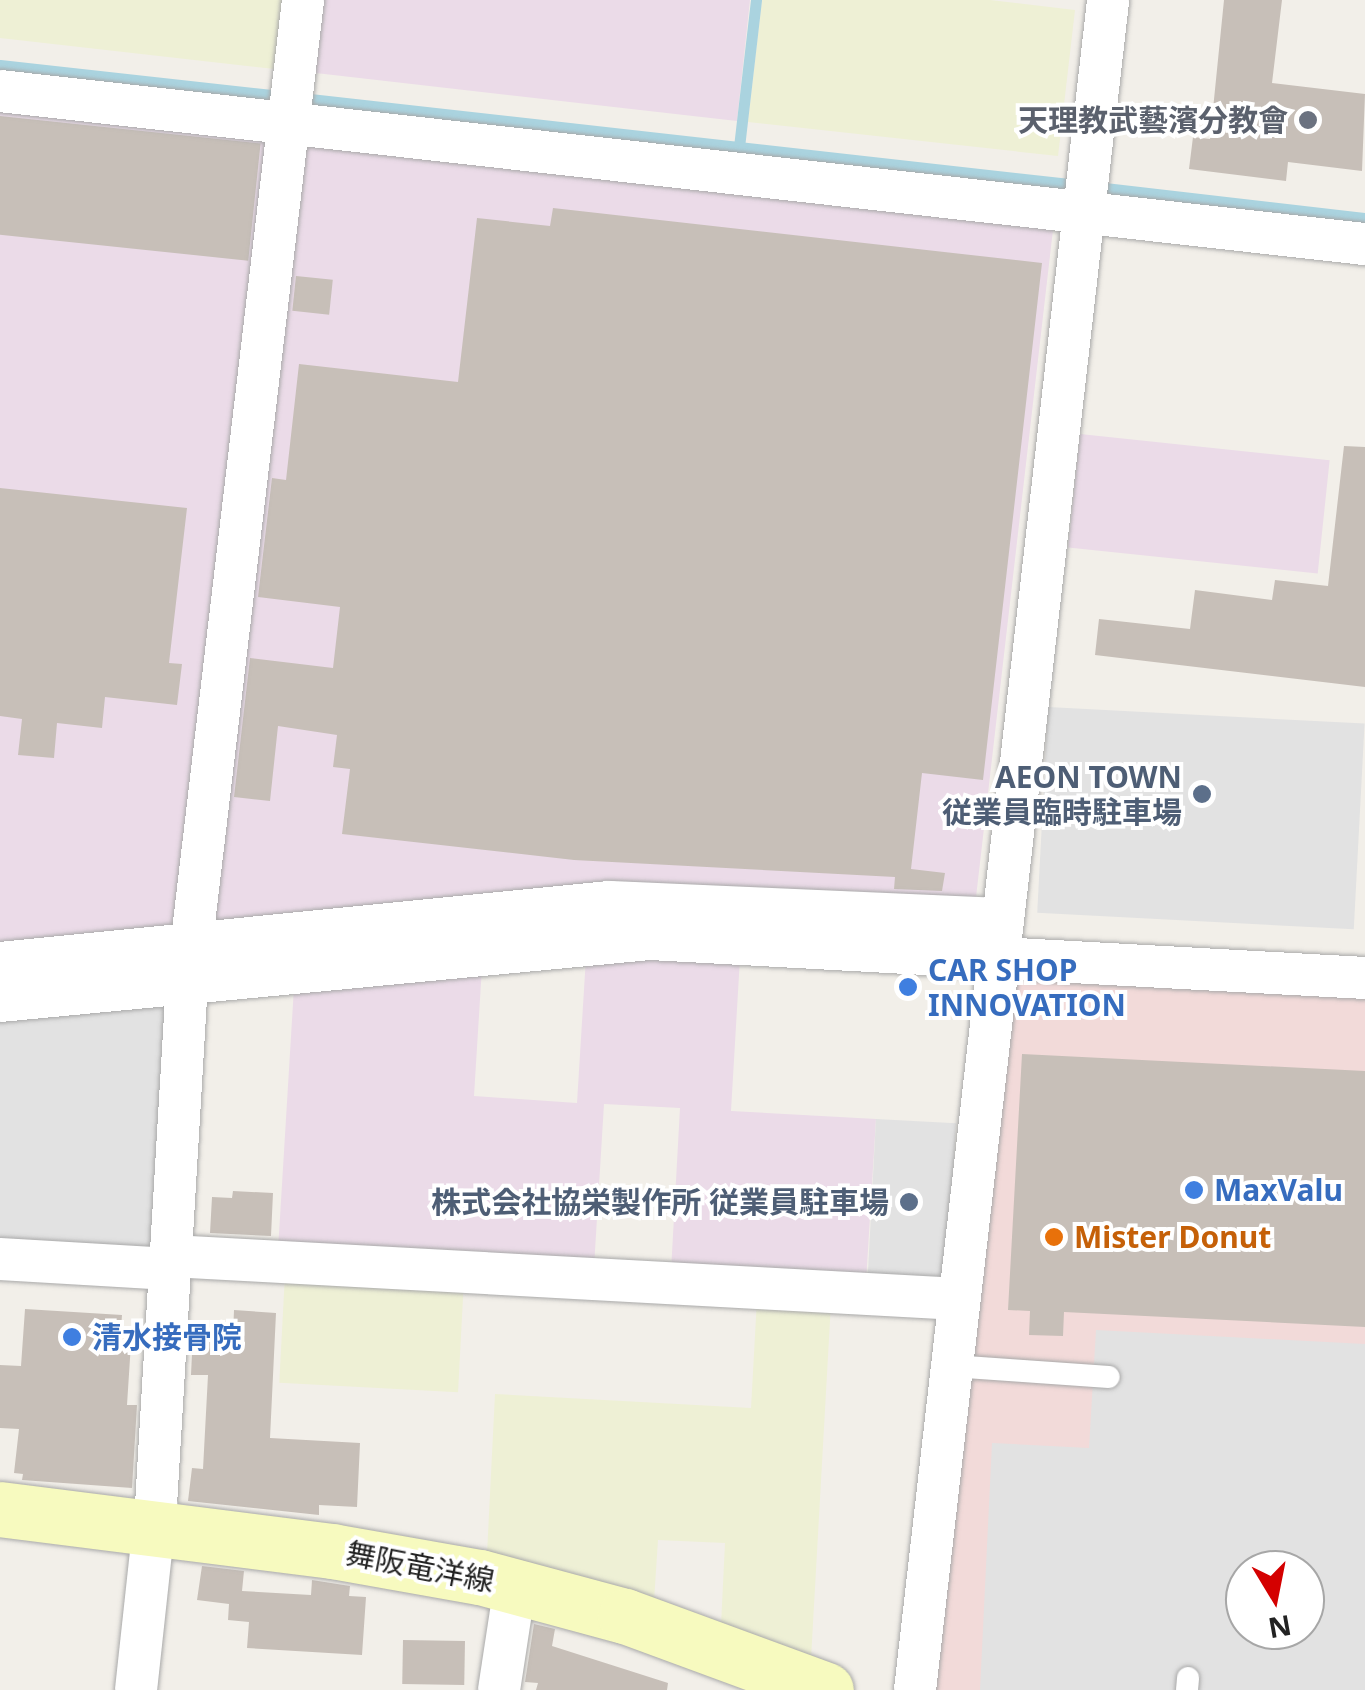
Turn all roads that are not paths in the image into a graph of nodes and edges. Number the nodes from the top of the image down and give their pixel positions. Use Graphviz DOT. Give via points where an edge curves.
graph roads {
  1 [pos="303,0"];
  2 [pos="1108,0"];
  3 [pos="0,91"];
  4 [pos="291,106"];
  5 [pos="1086,195"];
  6 [pos="1365,244"];
  7 [pos="1001,938"];
  8 [pos="0,963"];
  9 [pos="191,963"];
  10 [pos="1365,978"];
  11 [pos="0,1002"];
  12 [pos="0,1259"];
  13 [pos="170,1263"];
  14 [pos="959,1299"];
  15 [pos="952,1366"];
  16 [pos="1109,1376"];
  17 [pos="0,1509"];
  18 [pos="153,1528"];
  19 [pos="515,1585"];
  20 [pos="136,1690"];
  21 [pos="499,1690"];
  22 [pos="826,1690"];
  23 [pos="915,1690"];
  1 -- 4 [label="street"];
  2 -- 5 [label="street"];
  3 -- 4 [label="street"];
  4 -- 5 [label="street"];
  4 -- 9 [label="street"];
  5 -- 6 [label="street"];
  5 -- 7 [label="street"];
  7 -- 9 [label="street" via="650,939"];
  7 -- 10 [label="street"];
  7 -- 14 [label="street"];
  8 -- 9 [label="street"];
  9 -- 11 [label="street"];
  9 -- 13 [label="street"];
  12 -- 13 [label="street"];
  13 -- 14 [label="street"];
  13 -- 18 [label="street"];
  14 -- 15 [label="street"];
  15 -- 16 [label="lane"];
  15 -- 23 [label="street"];
  17 -- 18 [label="main road, 舞阪竜洋線"];
  18 -- 19 [label="main road, 舞阪竜洋線" via="382,1558"];
  18 -- 20 [label="street"];
  19 -- 21 [label="street"];
  19 -- 22 [label="main road, 舞阪竜洋線" via="672,1632"];
}
